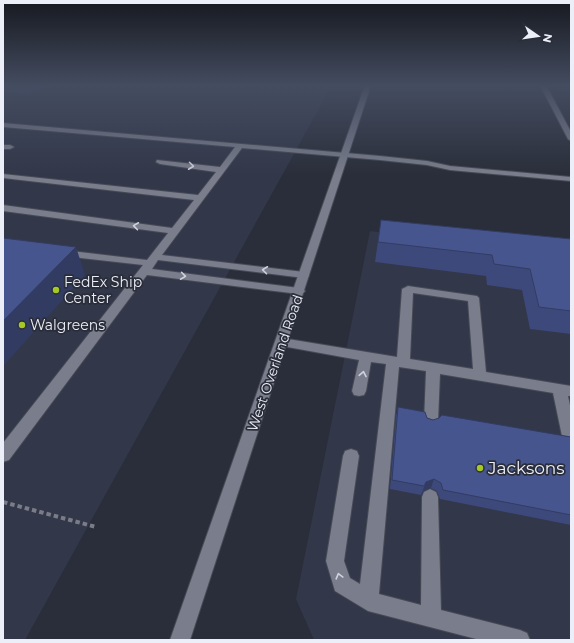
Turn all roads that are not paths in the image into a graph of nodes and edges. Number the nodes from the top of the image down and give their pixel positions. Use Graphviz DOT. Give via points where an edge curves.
graph roads {
  1 [pos="358,115"];
  2 [pos="559,115"];
  3 [pos="3,125"];
  4 [pos="571,139"];
  5 [pos="241,145"];
  6 [pos="345,155"];
  7 [pos="160,162"];
  8 [pos="222,170"];
  9 [pos="3,176"];
  10 [pos="571,179"];
  11 [pos="200,198"];
  12 [pos="3,208"];
  13 [pos="174,231"];
  14 [pos="49,251"];
  15 [pos="149,263"];
  16 [pos="304,274"];
  17 [pos="299,291"];
  18 [pos="282,342"];
  19 [pos="366,356"];
  20 [pos="398,362"];
  21 [pos="433,368"];
  22 [pos="480,376"];
  23 [pos="565,390"];
  24 [pos="359,391"];
  25 [pos="431,422"];
  26 [pos="571,441"];
  27 [pos="3,454"];
  28 [pos="351,456"];
  29 [pos="430,497"];
  30 [pos="368,601"];
  31 [pos="431,617"];
  32 [pos="180,640"];
  33 [pos="520,640"];
  1 -- 6 [label="street, West Overland Road"];
  2 -- 4 [label="street"];
  3 -- 5 [label="street"];
  5 -- 6 [label="street"];
  5 -- 8 [label="street"];
  6 -- 10 [label="street"];
  6 -- 16 [label="street, West Overland Road"];
  7 -- 8 [label="street, one-way"];
  8 -- 11 [label="street"];
  9 -- 11 [label="street"];
  11 -- 13 [label="street"];
  13 -- 12 [label="street, one-way"];
  13 -- 15 [label="street"];
  14 -- 15 [label="street"];
  16 -- 15 [label="street, one-way"];
  15 -- 17 [label="street, one-way"];
  15 -- 27 [label="street"];
  16 -- 17 [label="street, West Overland Road"];
  17 -- 18 [label="street, West Overland Road"];
  18 -- 19 [label="street"];
  18 -- 32 [label="street, West Overland Road"];
  19 -- 20 [label="street"];
  24 -- 19 [label="street, one-way"];
  20 -- 21 [label="street"];
  20 -- 22 [label="street" via="408,289 473,298"];
  20 -- 30 [label="street"];
  21 -- 22 [label="street"];
  21 -- 25 [label="street"];
  22 -- 23 [label="street"];
  23 -- 26 [label="street"];
  30 -- 28 [label="street, one-way" via="342,584 335,561"];
  29 -- 31 [label="street"];
  30 -- 31 [label="street"];
  31 -- 33 [label="street"];
}
